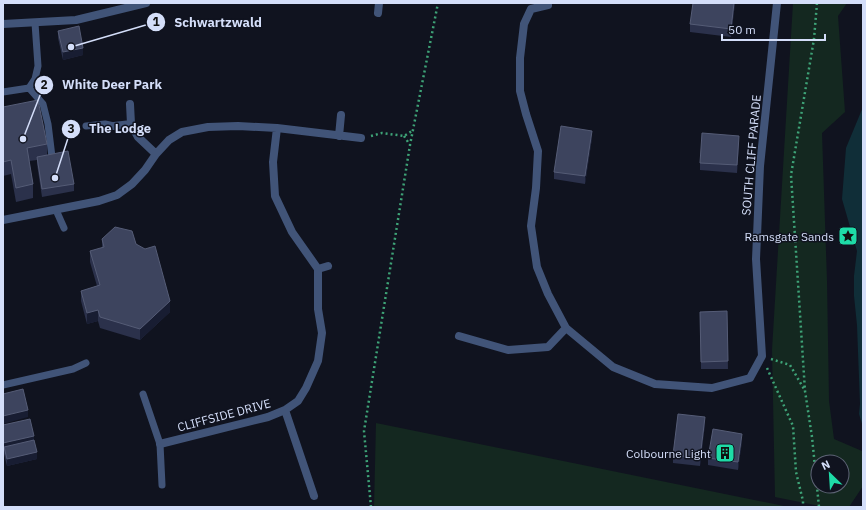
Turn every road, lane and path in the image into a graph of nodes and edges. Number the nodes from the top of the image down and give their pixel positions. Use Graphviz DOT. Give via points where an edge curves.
graph roads {
  1 [pos="146,3"];
  2 [pos="380,3"];
  3 [pos="438,3"];
  4 [pos="777,3"];
  5 [pos="817,3"];
  6 [pos="548,4"];
  7 [pos="117,6"];
  8 [pos="378,13"];
  9 [pos="35,23"];
  10 [pos="3,24"];
  11 [pos="29,88"];
  12 [pos="3,92"];
  13 [pos="130,104"];
  14 [pos="341,115"];
  15 [pos="131,124"];
  16 [pos="86,126"];
  17 [pos="114,126"];
  18 [pos="277,128"];
  19 [pos="413,130"];
  20 [pos="339,136"];
  21 [pos="404,136"];
  22 [pos="361,138"];
  23 [pos="410,145"];
  24 [pos="156,154"];
  25 [pos="52,157"];
  26 [pos="56,210"];
  27 [pos="3,220"];
  28 [pos="64,228"];
  29 [pos="328,266"];
  30 [pos="318,269"];
  31 [pos="566,328"];
  32 [pos="459,336"];
  33 [pos="762,356"];
  34 [pos="86,363"];
  35 [pos="3,385"];
  36 [pos="805,391"];
  37 [pos="143,394"];
  38 [pos="285,410"];
  39 [pos="160,444"];
  40 [pos="162,486"];
  41 [pos="314,496"];
  42 [pos="371,507"];
  43 [pos="803,507"];
  44 [pos="819,507"];
  1 -- 7 [label="street"];
  2 -- 8 [label="street"];
  3 -- 19 [label="path"];
  4 -- 33 [label="street, SOUTH CLIFF PARADE" via="760,166 756,259"];
  5 -- 36 [label="path" via="814,39 791,175"];
  6 -- 31 [label="street" via="531,9 524,24 520,91 538,150 531,226 536,267"];
  7 -- 9 [label="street" via="76,20"];
  9 -- 10 [label="street"];
  9 -- 11 [label="lane" via="38,66 35,79"];
  11 -- 12 [label="lane"];
  11 -- 25 [label="lane" via="42,104 48,124"];
  13 -- 15 [label="street"];
  14 -- 20 [label="street"];
  15 -- 17 [label="street"];
  15 -- 24 [label="street" via="138,137"];
  16 -- 17 [label="lane"];
  18 -- 20 [label="street"];
  18 -- 24 [label="street" via="238,126 182,132 169,140"];
  18 -- 30 [label="street" via="273,162 275,196 292,232"];
  19 -- 21 [label="path"];
  19 -- 23 [label="path"];
  20 -- 22 [label="street"];
  21 -- 22 [label="path" via="382,133"];
  21 -- 23 [label="path"];
  23 -- 42 [label="path" via="364,431"];
  24 -- 26 [label="street" via="132,184 117,195"];
  26 -- 27 [label="street"];
  26 -- 28 [label="lane"];
  29 -- 30 [label="street"];
  30 -- 38 [label="street, CLIFFSIDE DRIVE" via="318,309 322,333 318,361 298,401"];
  31 -- 32 [label="street" via="548,347 540,348 508,350"];
  31 -- 33 [label="street" via="613,367 655,384 712,388 750,378"];
  33 -- 36 [label="path" via="790,365"];
  33 -- 43 [label="path" via="793,426 796,472"];
  34 -- 35 [label="lane" via="73,369"];
  36 -- 44 [label="path"];
  37 -- 39 [label="lane"];
  38 -- 39 [label="street, CLIFFSIDE DRIVE" via="268,417"];
  38 -- 41 [label="street"];
  39 -- 40 [label="lane"];
}
